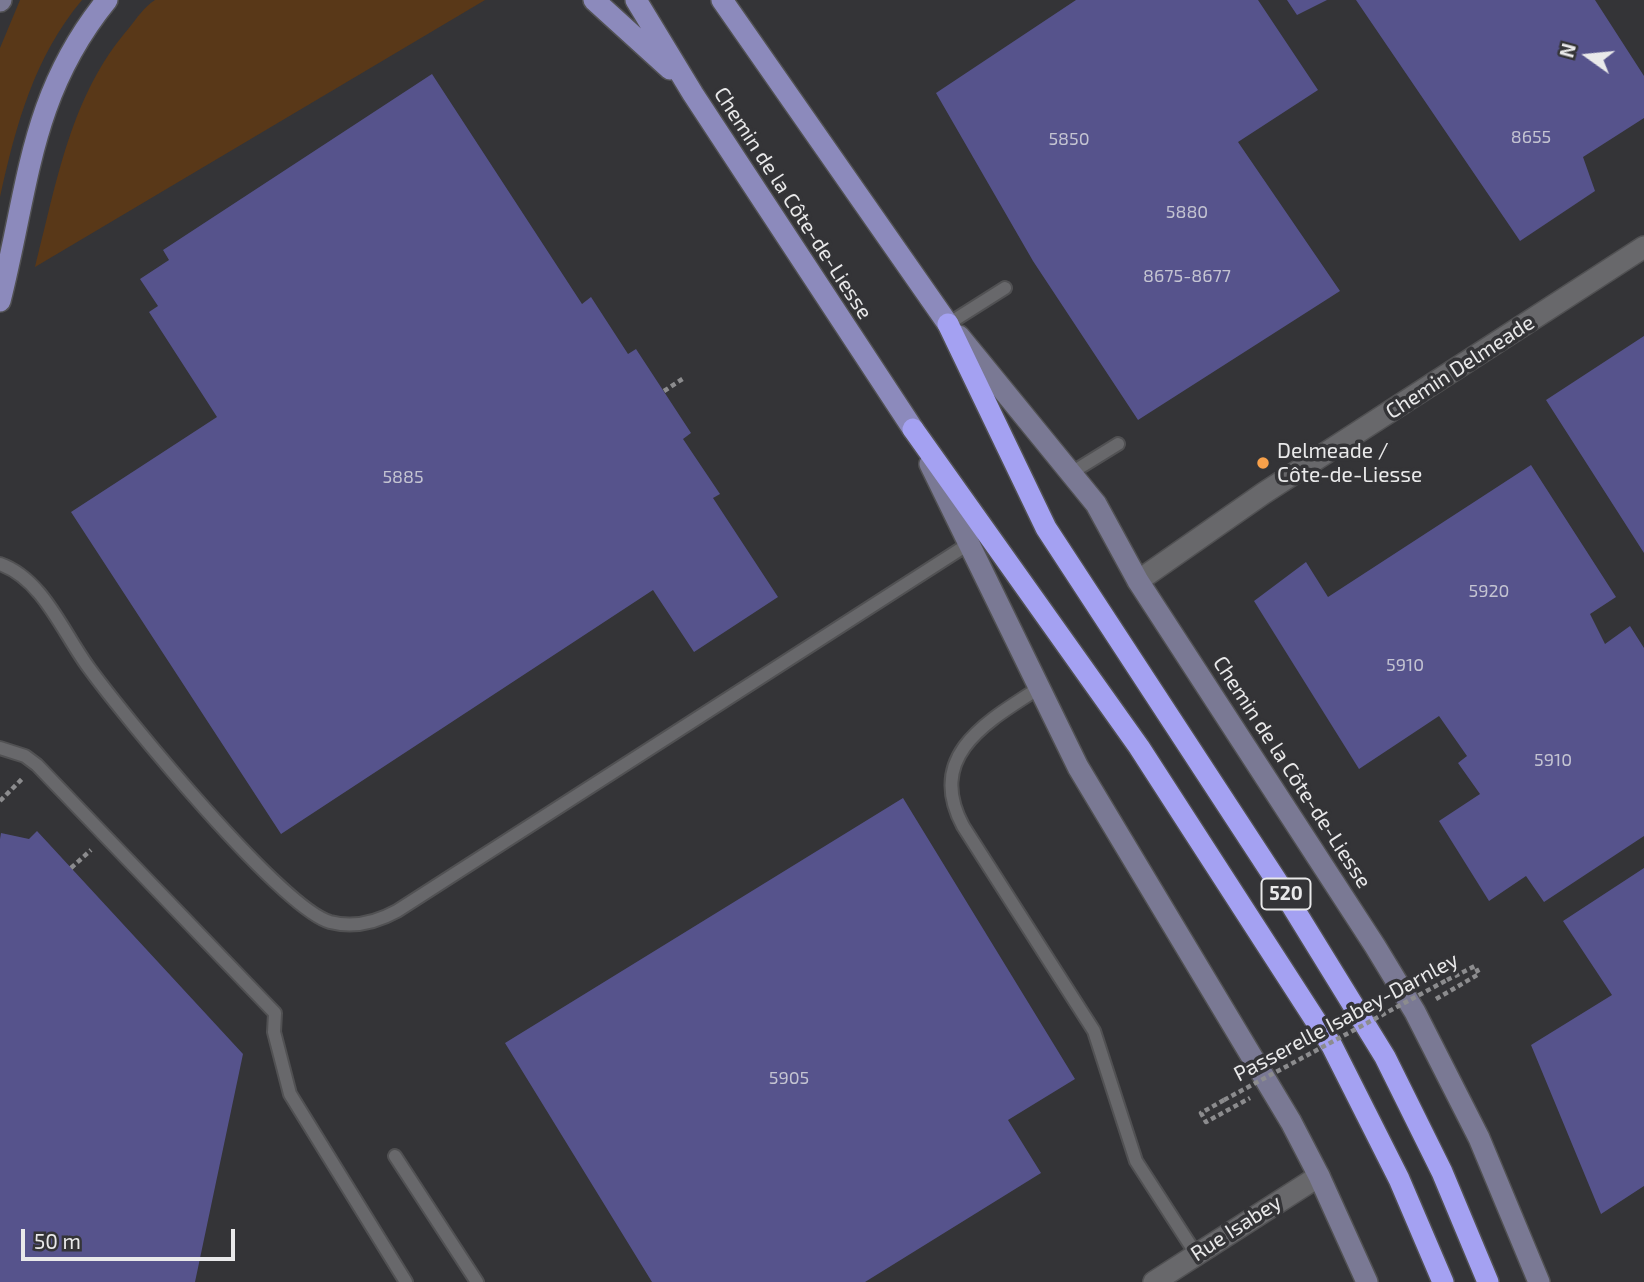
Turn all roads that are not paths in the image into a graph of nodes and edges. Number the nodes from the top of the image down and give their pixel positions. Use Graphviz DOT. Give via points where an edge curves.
graph roads {
  1 [pos="107,0"];
  2 [pos="594,0"];
  3 [pos="636,0"];
  4 [pos="722,0"];
  5 [pos="693,94"];
  6 [pos="1644,247"];
  7 [pos="1004,288"];
  8 [pos="0,301"];
  9 [pos="948,324"];
  10 [pos="913,429"];
  11 [pos="1118,444"];
  12 [pos="1071,473"];
  13 [pos="970,543"];
  14 [pos="0,564"];
  15 [pos="1138,581"];
  16 [pos="1039,688"];
  17 [pos="0,748"];
  18 [pos="395,1156"];
  19 [pos="1319,1176"];
  20 [pos="1196,1254"];
  21 [pos="406,1282"];
  22 [pos="477,1282"];
  23 [pos="1154,1282"];
  24 [pos="1367,1282"];
  25 [pos="1443,1282"];
  26 [pos="1488,1282"];
  27 [pos="1539,1282"];
  1 -- 8 [label="main road" via="68,55 41,117"];
  2 -- 5 [label="main road"];
  3 -- 5 [label="main road, Chemin de la Côte-de-Liesse"];
  4 -- 9 [label="main road, Chemin de la Côte-de-Liesse"];
  5 -- 10 [label="main road, Chemin de la Côte-de-Liesse"];
  6 -- 15 [label="street, Chemin Delmeade"];
  7 -- 9 [label="lane"];
  9 -- 12 [label="main road, Chemin de la Côte-de-Liesse"];
  9 -- 26 [label="highway, Chemin de la Côte-de-Liesse / 520" via="1046,528 1292,904 1385,1057 1442,1172"];
  10 -- 13 [label="main road, Chemin de la Côte-de-Liesse"];
  10 -- 25 [label="highway, Chemin de la Côte-de-Liesse / 520" via="1139,747 1324,1034 1399,1179"];
  11 -- 12 [label="lane"];
  12 -- 15 [label="main road, Chemin de la Côte-de-Liesse" via="1096,504"];
  13 -- 14 [label="lane" via="397,911 374,921 350,924 328,921 307,910 263,869 112,699 37,590 12,568"];
  13 -- 16 [label="main road, Chemin de la Côte-de-Liesse"];
  15 -- 27 [label="main road, Chemin de la Côte-de-Liesse" via="1415,1012 1479,1138"];
  16 -- 19 [label="main road, Chemin de la Côte-de-Liesse" via="1078,767"];
  16 -- 20 [label="lane" via="966,743 953,773 954,806 1094,1031 1136,1161"];
  17 -- 21 [label="lane" via="37,765 275,1013 274,1032 290,1094"];
  18 -- 22 [label="lane"];
  19 -- 20 [label="street, Rue Isabey"];
  19 -- 24 [label="main road, Chemin de la Côte-de-Liesse"];
  20 -- 23 [label="street, Rue Isabey"];
}
